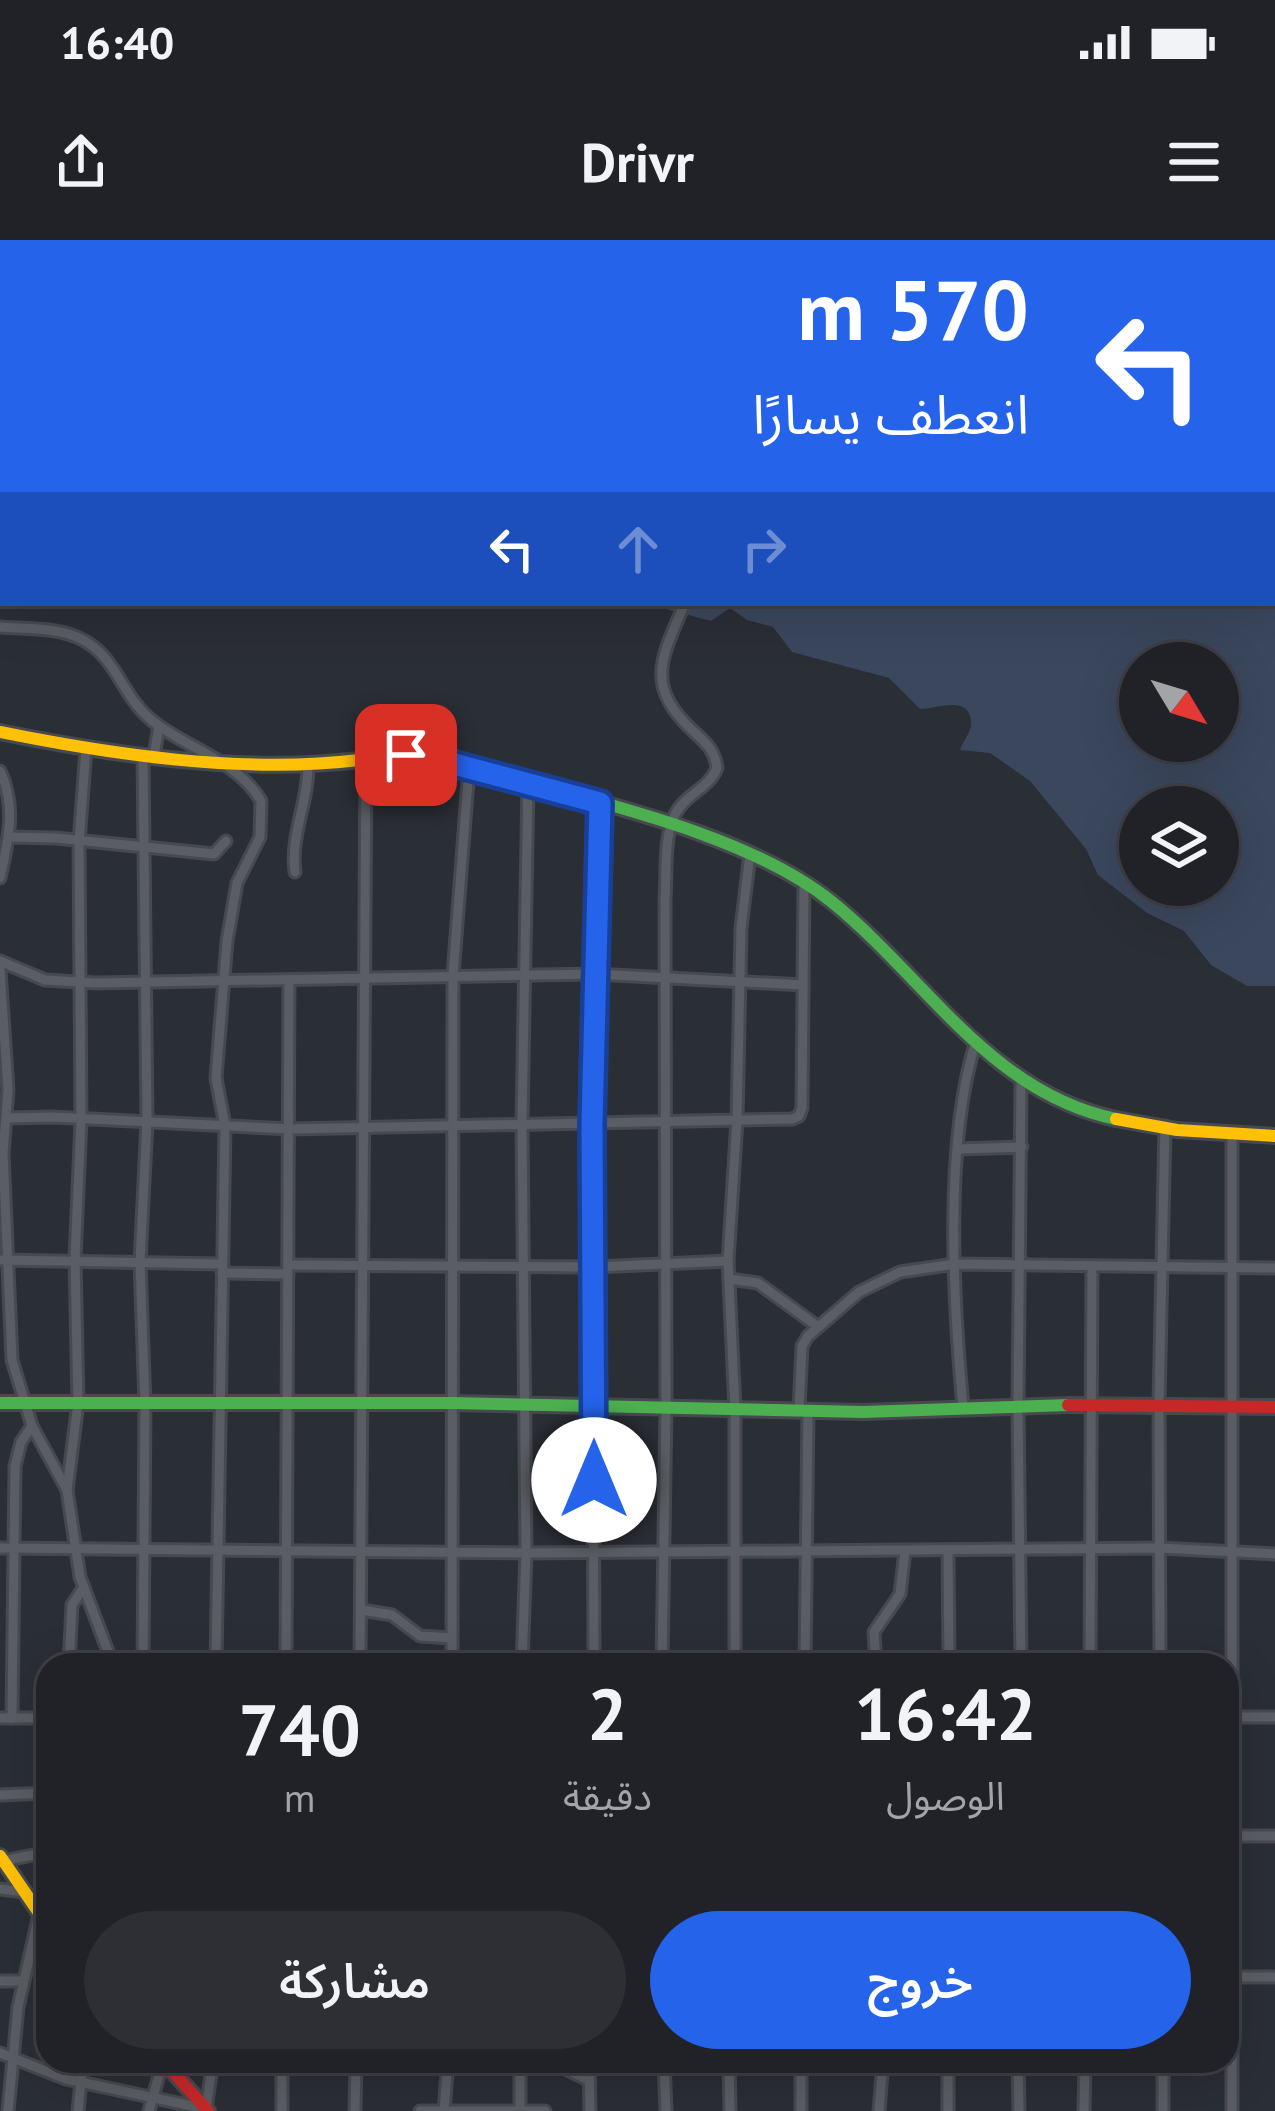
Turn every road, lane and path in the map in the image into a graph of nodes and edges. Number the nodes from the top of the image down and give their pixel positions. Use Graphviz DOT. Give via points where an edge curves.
graph roads {
  1 [pos="684,606"];
  2 [pos="0,627"];
  3 [pos="159,726"];
  4 [pos="0,732"];
  5 [pos="86,749"];
  6 [pos="148,756"];
  7 [pos="219,761"];
  8 [pos="366,761"];
  9 [pos="308,764"];
  10 [pos="469,768"];
  11 [pos="0,771"];
  12 [pos="528,783"];
  13 [pos="600,803"];
  14 [pos="671,826"];
  15 [pos="9,837"];
  16 [pos="226,841"];
  17 [pos="79,842"];
  18 [pos="144,846"];
  19 [pos="750,854"];
  20 [pos="295,872"];
  21 [pos="0,878"];
  22 [pos="804,881"];
  23 [pos="0,965"];
  24 [pos="595,974"];
  25 [pos="453,975"];
  26 [pos="666,976"];
  27 [pos="365,977"];
  28 [pos="525,977"];
  29 [pos="738,979"];
  30 [pos="227,980"];
  31 [pos="289,980"];
  32 [pos="80,983"];
  33 [pos="146,984"];
  34 [pos="803,985"];
  35 [pos="976,1041"];
  36 [pos="2,1054"];
  37 [pos="1021,1081"];
  38 [pos="6,1118"];
  39 [pos="737,1120"];
  40 [pos="81,1121"];
  41 [pos="147,1121"];
  42 [pos="667,1122"];
  43 [pos="522,1123"];
  44 [pos="452,1124"];
  45 [pos="592,1124"];
  46 [pos="225,1126"];
  47 [pos="1165,1126"];
  48 [pos="362,1127"];
  49 [pos="290,1129"];
  50 [pos="1232,1135"];
  51 [pos="1275,1136"];
  52 [pos="1022,1148"];
  53 [pos="958,1149"];
  54 [pos="75,1259"];
  55 [pos="4,1260"];
  56 [pos="728,1261"];
  57 [pos="140,1262"];
  58 [pos="664,1264"];
  59 [pos="955,1264"];
  60 [pos="1162,1264"];
  61 [pos="1233,1265"];
  62 [pos="1092,1266"];
  63 [pos="364,1267"];
  64 [pos="524,1267"];
  65 [pos="595,1267"];
  66 [pos="1018,1267"];
  67 [pos="221,1268"];
  68 [pos="451,1268"];
  69 [pos="1275,1268"];
  70 [pos="288,1270"];
  71 [pos="729,1279"];
  72 [pos="817,1326"];
  73 [pos="23,1402"];
  74 [pos="287,1402"];
  75 [pos="0,1403"];
  76 [pos="78,1403"];
  77 [pos="219,1403"];
  78 [pos="363,1403"];
  79 [pos="452,1403"];
  80 [pos="145,1404"];
  81 [pos="1091,1404"];
  82 [pos="1159,1404"];
  83 [pos="524,1405"];
  84 [pos="1018,1405"];
  85 [pos="1232,1405"];
  86 [pos="594,1407"];
  87 [pos="963,1407"];
  88 [pos="1275,1407"];
  89 [pos="666,1408"];
  90 [pos="735,1408"];
  91 [pos="804,1411"];
  92 [pos="32,1426"];
  93 [pos="67,1490"];
  94 [pos="0,1547"];
  95 [pos="16,1548"];
  96 [pos="1090,1548"];
  97 [pos="1159,1548"];
  98 [pos="288,1549"];
  99 [pos="1020,1549"];
  100 [pos="75,1550"];
  101 [pos="218,1550"];
  102 [pos="362,1550"];
  103 [pos="948,1550"];
  104 [pos="452,1551"];
  105 [pos="905,1551"];
  106 [pos="143,1552"];
  107 [pos="593,1552"];
  108 [pos="664,1552"];
  109 [pos="735,1552"];
  110 [pos="808,1552"];
  111 [pos="1233,1552"];
  112 [pos="526,1553"];
  113 [pos="1275,1554"];
  114 [pos="84,1587"];
  115 [pos="362,1610"];
  116 [pos="452,1638"];
  117 [pos="70,1653"];
  118 [pos="109,1653"];
  119 [pos="143,1653"];
  120 [pos="216,1653"];
  121 [pos="286,1653"];
  122 [pos="360,1653"];
  123 [pos="452,1653"];
  124 [pos="522,1653"];
  125 [pos="594,1653"];
  126 [pos="662,1653"];
  127 [pos="735,1653"];
  128 [pos="806,1653"];
  129 [pos="875,1653"];
  130 [pos="949,1653"];
  131 [pos="1021,1653"];
  132 [pos="1090,1653"];
  133 [pos="1160,1653"];
  134 [pos="1231,1653"];
  135 [pos="1239,1717"];
  136 [pos="1275,1717"];
  137 [pos="6,1718"];
  138 [pos="36,1794"];
  139 [pos="0,1795"];
  140 [pos="1239,1836"];
  141 [pos="1275,1836"];
  142 [pos="36,1854"];
  143 [pos="1,1858"];
  144 [pos="0,1889"];
  145 [pos="23,1892"];
  146 [pos="36,1911"];
  147 [pos="36,1942"];
  148 [pos="1239,1977"];
  149 [pos="1275,1977"];
  150 [pos="23,1981"];
  151 [pos="0,1982"];
  152 [pos="0,2053"];
  153 [pos="13,2055"];
  154 [pos="36,2064"];
  155 [pos="58,2073"];
  156 [pos="82,2073"];
  157 [pos="159,2073"];
  158 [pos="174,2073"];
  159 [pos="212,2073"];
  160 [pos="282,2073"];
  161 [pos="356,2073"];
  162 [pos="447,2073"];
  163 [pos="520,2073"];
  164 [pos="575,2073"];
  165 [pos="590,2073"];
  166 [pos="664,2073"];
  167 [pos="729,2073"];
  168 [pos="801,2073"];
  169 [pos="882,2073"];
  170 [pos="948,2073"];
  171 [pos="1018,2073"];
  172 [pos="1085,2073"];
  173 [pos="1162,2073"];
  174 [pos="1231,2073"];
  175 [pos="590,2080"];
  176 [pos="81,2082"];
  177 [pos="150,2105"];
  178 [pos="207,2110"];
  179 [pos="444,2110"];
  180 [pos="8,2111"];
  181 [pos="78,2111"];
  182 [pos="282,2111"];
  183 [pos="356,2111"];
  184 [pos="420,2111"];
  185 [pos="520,2111"];
  186 [pos="545,2111"];
  187 [pos="590,2111"];
  188 [pos="665,2111"];
  189 [pos="730,2111"];
  190 [pos="801,2111"];
  191 [pos="879,2111"];
  192 [pos="948,2111"];
  193 [pos="1019,2111"];
  194 [pos="1084,2111"];
  195 [pos="1163,2111"];
  196 [pos="1232,2111"];
  1 -- 14 [label="street" via="661,688 671,710 709,745 717,768"];
  2 -- 3 [label="street" via="80,637 111,662"];
  3 -- 6 [label="street"];
  3 -- 7 [label="street"];
  4 -- 5 [label="street"];
  5 -- 6 [label="street"];
  5 -- 17 [label="street"];
  6 -- 7 [label="street"];
  6 -- 18 [label="street"];
  7 -- 9 [label="street"];
  7 -- 30 [label="street" via="261,801 260,838 237,883"];
  8 -- 9 [label="street"];
  8 -- 10 [label="street" via="406,755"];
  8 -- 27 [label="street"];
  9 -- 20 [label="street"];
  10 -- 12 [label="street"];
  10 -- 25 [label="street"];
  11 -- 15 [label="street" via="10,798"];
  12 -- 13 [label="street"];
  12 -- 28 [label="street"];
  13 -- 14 [label="street"];
  13 -- 24 [label="street"];
  14 -- 19 [label="street"];
  14 -- 26 [label="street"];
  15 -- 17 [label="street"];
  15 -- 21 [label="street"];
  16 -- 18 [label="street" via="214,854"];
  17 -- 18 [label="street"];
  17 -- 32 [label="street"];
  18 -- 33 [label="street"];
  19 -- 22 [label="street"];
  19 -- 29 [label="street"];
  22 -- 34 [label="street"];
  22 -- 35 [label="street"];
  23 -- 32 [label="street"];
  23 -- 36 [label="street"];
  24 -- 26 [label="street"];
  24 -- 28 [label="street"];
  24 -- 45 [label="street"];
  25 -- 27 [label="street"];
  25 -- 28 [label="street"];
  25 -- 44 [label="street"];
  26 -- 29 [label="street"];
  26 -- 42 [label="street"];
  27 -- 31 [label="street"];
  27 -- 48 [label="street"];
  28 -- 43 [label="street"];
  29 -- 34 [label="street"];
  29 -- 39 [label="street"];
  30 -- 31 [label="street"];
  30 -- 33 [label="street"];
  30 -- 46 [label="street" via="217,1078"];
  31 -- 49 [label="street"];
  32 -- 33 [label="street"];
  32 -- 40 [label="street"];
  33 -- 41 [label="street"];
  34 -- 39 [label="street" via="799,1116"];
  35 -- 37 [label="street"];
  35 -- 53 [label="street"];
  36 -- 38 [label="street"];
  37 -- 47 [label="street" via="1090,1112"];
  37 -- 52 [label="street"];
  38 -- 40 [label="street"];
  38 -- 55 [label="street"];
  39 -- 42 [label="street"];
  39 -- 56 [label="street"];
  40 -- 41 [label="street"];
  40 -- 54 [label="street"];
  41 -- 46 [label="street"];
  41 -- 57 [label="street"];
  42 -- 45 [label="street"];
  42 -- 58 [label="street"];
  43 -- 44 [label="street"];
  43 -- 45 [label="street"];
  43 -- 64 [label="street"];
  44 -- 48 [label="street"];
  44 -- 68 [label="street"];
  45 -- 65 [label="street"];
  46 -- 49 [label="street"];
  46 -- 67 [label="street"];
  47 -- 50 [label="street"];
  47 -- 60 [label="street"];
  48 -- 49 [label="street"];
  48 -- 63 [label="street"];
  49 -- 70 [label="street"];
  50 -- 51 [label="street"];
  50 -- 61 [label="street"];
  52 -- 53 [label="street"];
  52 -- 66 [label="street"];
  53 -- 59 [label="street"];
  54 -- 55 [label="street"];
  54 -- 57 [label="street"];
  54 -- 76 [label="street"];
  55 -- 73 [label="street"];
  56 -- 58 [label="street"];
  56 -- 71 [label="street"];
  57 -- 67 [label="street"];
  57 -- 80 [label="street"];
  58 -- 65 [label="street"];
  58 -- 89 [label="street"];
  59 -- 66 [label="street"];
  59 -- 72 [label="street" via="887,1276"];
  59 -- 87 [label="street"];
  60 -- 61 [label="street"];
  60 -- 62 [label="street"];
  60 -- 82 [label="street"];
  61 -- 69 [label="street"];
  61 -- 85 [label="street"];
  62 -- 66 [label="street"];
  62 -- 81 [label="street"];
  63 -- 68 [label="street"];
  63 -- 70 [label="street"];
  63 -- 78 [label="street"];
  64 -- 65 [label="street"];
  64 -- 68 [label="street"];
  64 -- 83 [label="street"];
  65 -- 86 [label="street"];
  66 -- 84 [label="street"];
  67 -- 70 [label="street"];
  67 -- 77 [label="street"];
  68 -- 79 [label="street"];
  70 -- 74 [label="street"];
  71 -- 72 [label="street" via="758,1283"];
  71 -- 90 [label="street"];
  72 -- 91 [label="street" via="802,1346"];
  73 -- 75 [label="street"];
  73 -- 76 [label="street"];
  73 -- 92 [label="street"];
  74 -- 77 [label="street"];
  74 -- 78 [label="street"];
  74 -- 98 [label="street"];
  76 -- 80 [label="street"];
  76 -- 93 [label="street"];
  77 -- 80 [label="street"];
  77 -- 101 [label="street"];
  78 -- 79 [label="street"];
  78 -- 102 [label="street"];
  79 -- 83 [label="street"];
  79 -- 104 [label="street"];
  80 -- 106 [label="street"];
  81 -- 82 [label="street"];
  81 -- 84 [label="street"];
  81 -- 96 [label="street"];
  82 -- 85 [label="street"];
  82 -- 97 [label="street"];
  83 -- 86 [label="street"];
  83 -- 112 [label="street"];
  84 -- 87 [label="street"];
  84 -- 99 [label="street"];
  85 -- 88 [label="street"];
  85 -- 111 [label="street"];
  86 -- 89 [label="street"];
  86 -- 107 [label="street"];
  87 -- 91 [label="street"];
  89 -- 90 [label="street"];
  89 -- 108 [label="street"];
  90 -- 91 [label="street"];
  90 -- 109 [label="street"];
  91 -- 110 [label="street"];
  92 -- 93 [label="street"];
  92 -- 95 [label="street" via="16,1456"];
  93 -- 100 [label="street"];
  94 -- 95 [label="street"];
  95 -- 100 [label="street"];
  95 -- 137 [label="street"];
  96 -- 97 [label="street"];
  96 -- 99 [label="street"];
  96 -- 132 [label="street"];
  97 -- 111 [label="street"];
  97 -- 133 [label="street"];
  98 -- 101 [label="street"];
  98 -- 102 [label="street"];
  98 -- 121 [label="street"];
  99 -- 103 [label="street"];
  99 -- 131 [label="street"];
  100 -- 106 [label="street"];
  100 -- 114 [label="street"];
  101 -- 106 [label="street"];
  101 -- 120 [label="street"];
  102 -- 104 [label="street"];
  102 -- 115 [label="street"];
  103 -- 105 [label="street"];
  103 -- 130 [label="street"];
  104 -- 112 [label="street"];
  104 -- 116 [label="street"];
  105 -- 110 [label="street"];
  105 -- 129 [label="street" via="900,1594 874,1632"];
  106 -- 119 [label="street"];
  107 -- 108 [label="street"];
  107 -- 112 [label="street"];
  107 -- 125 [label="street"];
  108 -- 109 [label="street"];
  108 -- 126 [label="street"];
  109 -- 110 [label="street"];
  109 -- 127 [label="street"];
  110 -- 128 [label="street"];
  111 -- 113 [label="street"];
  111 -- 134 [label="street"];
  112 -- 124 [label="street"];
  114 -- 117 [label="street" via="73,1605"];
  114 -- 118 [label="street"];
  115 -- 116 [label="street" via="392,1615 420,1636"];
  115 -- 122 [label="street"];
  116 -- 123 [label="street"];
  135 -- 136 [label="street"];
  138 -- 139 [label="street"];
  140 -- 141 [label="street"];
  142 -- 143 [label="street"];
  143 -- 145 [label="street"];
  144 -- 145 [label="street"];
  145 -- 146 [label="street"];
  147 -- 150 [label="street"];
  148 -- 149 [label="street"];
  150 -- 151 [label="street"];
  150 -- 153 [label="street"];
  152 -- 153 [label="street"];
  153 -- 154 [label="street"];
  153 -- 180 [label="street"];
  155 -- 176 [label="street"];
  156 -- 176 [label="street"];
  157 -- 177 [label="street"];
  158 -- 178 [label="street"];
  159 -- 178 [label="street"];
  160 -- 182 [label="street"];
  161 -- 183 [label="street"];
  162 -- 179 [label="street"];
  163 -- 185 [label="street"];
  164 -- 175 [label="street"];
  165 -- 175 [label="street"];
  166 -- 188 [label="street"];
  167 -- 189 [label="street"];
  168 -- 190 [label="street"];
  169 -- 191 [label="street"];
  170 -- 192 [label="street"];
  171 -- 193 [label="street"];
  172 -- 194 [label="street"];
  173 -- 195 [label="street"];
  174 -- 196 [label="street"];
  175 -- 187 [label="street"];
  176 -- 177 [label="street"];
  176 -- 181 [label="street"];
  177 -- 178 [label="street"];
  179 -- 184 [label="street"];
  179 -- 185 [label="street"];
  185 -- 186 [label="street"];
}
